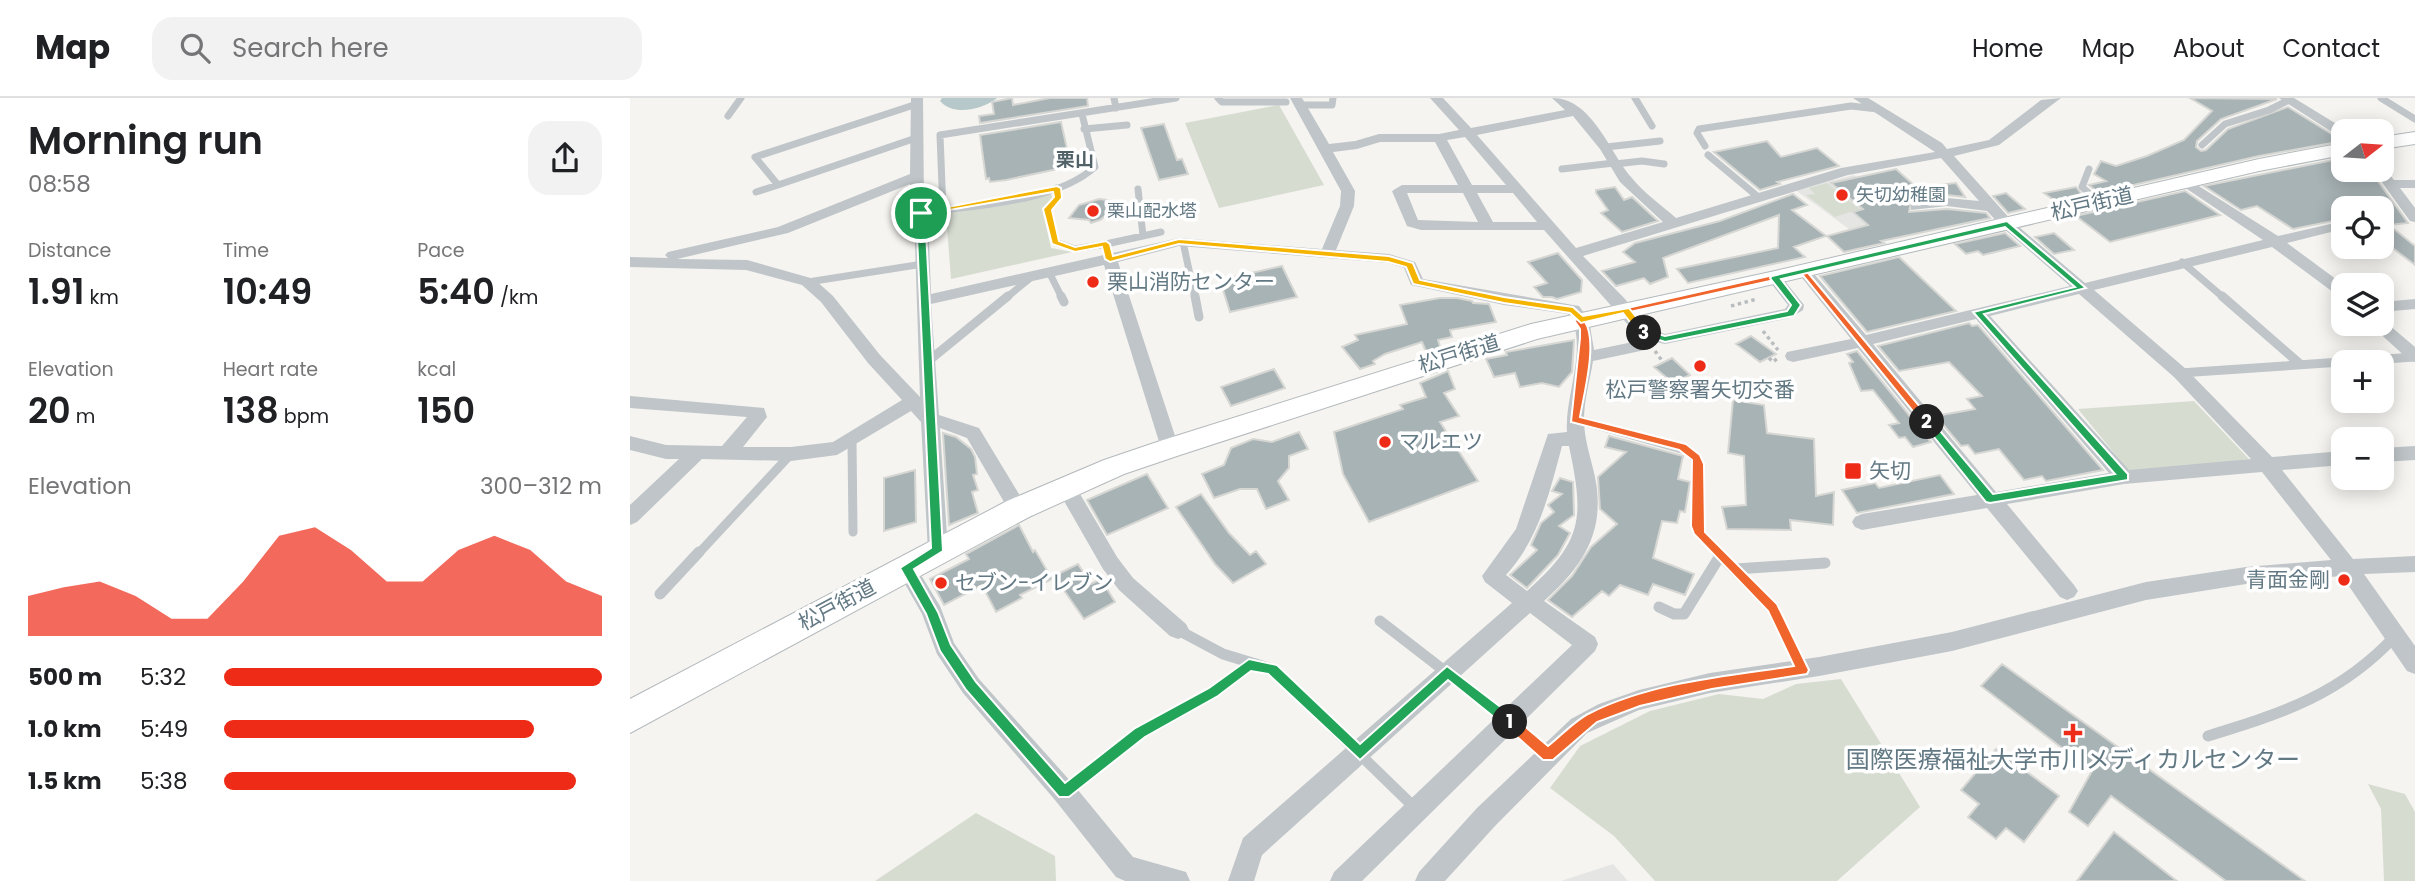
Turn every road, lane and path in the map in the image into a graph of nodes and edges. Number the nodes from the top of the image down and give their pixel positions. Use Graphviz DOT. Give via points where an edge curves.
graph roads {
  1 [pos="741,98"];
  2 [pos="1114,98"];
  3 [pos="1176,98"];
  4 [pos="1218,98"];
  5 [pos="1333,98"];
  6 [pos="1436,98"];
  7 [pos="1558,98"];
  8 [pos="1635,98"];
  9 [pos="1859,98"];
  10 [pos="2056,98"];
  11 [pos="2381,98"];
  12 [pos="2287,99"];
  13 [pos="917,101"];
  14 [pos="1294,102"];
  15 [pos="1116,108"];
  16 [pos="1878,109"];
  17 [pos="1574,112"];
  18 [pos="1082,114"];
  19 [pos="728,116"];
  20 [pos="2415,119"];
  21 [pos="1127,125"];
  22 [pos="1652,126"];
  23 [pos="2331,126"];
  24 [pos="1084,129"];
  25 [pos="1468,132"];
  26 [pos="916,138"];
  27 [pos="1439,138"];
  28 [pos="2415,138"];
  29 [pos="1660,141"];
  30 [pos="2394,141"];
  31 [pos="2202,145"];
  32 [pos="1705,146"];
  33 [pos="1606,147"];
  34 [pos="1324,149"];
  35 [pos="2331,152"];
  36 [pos="1488,154"];
  37 [pos="1945,154"];
  38 [pos="1708,155"];
  39 [pos="1451,156"];
  40 [pos="1614,163"];
  41 [pos="1664,164"];
  42 [pos="1562,169"];
  43 [pos="2089,169"];
  44 [pos="918,176"];
  45 [pos="2186,182"];
  46 [pos="2391,184"];
  47 [pos="2415,184"];
  48 [pos="778,185"];
  49 [pos="1057,188"];
  50 [pos="1138,189"];
  51 [pos="1469,189"];
  52 [pos="1517,189"];
  53 [pos="756,192"];
  54 [pos="1757,196"];
  55 [pos="2099,202"];
  56 [pos="1916,207"];
  57 [pos="943,211"];
  58 [pos="921,213"];
  59 [pos="2000,216"];
  60 [pos="2415,218"];
  61 [pos="1673,223"];
  62 [pos="1488,226"];
  63 [pos="1548,226"];
  64 [pos="2331,228"];
  65 [pos="1161,232"];
  66 [pos="1143,236"];
  67 [pos="2273,240"];
  68 [pos="1183,242"];
  69 [pos="1108,252"];
  70 [pos="1328,253"];
  71 [pos="1573,254"];
  72 [pos="637,262"];
  73 [pos="666,262"];
  74 [pos="2182,262"];
  75 [pos="922,264"];
  76 [pos="1804,271"];
  77 [pos="1042,273"];
  78 [pos="630,276"];
  79 [pos="1775,278"];
  80 [pos="808,282"];
  81 [pos="2331,283"];
  82 [pos="2082,288"];
  83 [pos="923,300"];
  84 [pos="1064,302"];
  85 [pos="2415,304"];
  86 [pos="2394,306"];
  87 [pos="1626,310"];
  88 [pos="1978,312"];
  89 [pos="1199,317"];
  90 [pos="1580,320"];
  91 [pos="1762,330"];
  92 [pos="2393,336"];
  93 [pos="1651,342"];
  94 [pos="1861,342"];
  95 [pos="1793,356"];
  96 [pos="2415,356"];
  97 [pos="1584,357"];
  98 [pos="1769,358"];
  99 [pos="1663,362"];
  100 [pos="926,363"];
  101 [pos="2300,364"];
  102 [pos="2180,373"];
  103 [pos="1768,384"];
  104 [pos="1788,388"];
  105 [pos="914,401"];
  106 [pos="630,402"];
  107 [pos="929,419"];
  108 [pos="1577,429"];
  109 [pos="852,440"];
  110 [pos="630,443"];
  111 [pos="1170,448"];
  112 [pos="728,451"];
  113 [pos="698,452"];
  114 [pos="2415,453"];
  115 [pos="791,454"];
  116 [pos="2394,454"];
  117 [pos="2331,459"];
  118 [pos="2266,463"];
  119 [pos="2124,477"];
  120 [pos="1066,487"];
  121 [pos="1990,499"];
  122 [pos="1018,509"];
  123 [pos="630,517"];
  124 [pos="1862,522"];
  125 [pos="853,532"];
  126 [pos="937,551"];
  127 [pos="1720,556"];
  128 [pos="1825,563"];
  129 [pos="2415,564"];
  130 [pos="2347,566"];
  131 [pos="906,568"];
  132 [pos="1736,569"];
  133 [pos="2067,591"];
  134 [pos="660,594"];
  135 [pos="1528,602"];
  136 [pos="1659,607"];
  137 [pos="1380,621"];
  138 [pos="1178,630"];
  139 [pos="2396,635"];
  140 [pos="2415,664"];
  141 [pos="1249,665"];
  142 [pos="1802,670"];
  143 [pos="1447,672"];
  144 [pos="630,718"];
  145 [pos="1508,720"];
  146 [pos="2208,736"];
  147 [pos="1360,753"];
  148 [pos="1548,755"];
  149 [pos="1064,792"];
  150 [pos="1416,809"];
  151 [pos="1177,881"];
  152 [pos="1241,881"];
  153 [pos="1343,881"];
  154 [pos="1428,881"];
  1 -- 19 [label="lane"];
  2 -- 15 [label="lane"];
  3 -- 15 [label="lane"];
  4 -- 14 [label="lane" via="1222,102"];
  5 -- 14 [label="lane" via="1332,104"];
  6 -- 25 [label="street"];
  7 -- 17 [label="street"];
  8 -- 22 [label="lane"];
  9 -- 16 [label="street"];
  10 -- 37 [label="street" via="1995,143"];
  11 -- 20 [label="lane"];
  12 -- 23 [label="street"];
  12 -- 31 [label="lane" via="2225,124"];
  13 -- 26 [label="street"];
  13 -- 48 [label="lane" via="755,157"];
  14 -- 34 [label="street"];
  15 -- 18 [label="lane"];
  16 -- 32 [label="lane" via="1851,106 1699,129"];
  16 -- 37 [label="street"];
  17 -- 25 [label="street"];
  17 -- 33 [label="street"];
  18 -- 24 [label="lane"];
  18 -- 57 [label="lane" via="940,135"];
  21 -- 24 [label="lane"];
  24 -- 49 [label="lane" via="1095,167 1086,178"];
  25 -- 27 [label="street"];
  25 -- 36 [label="street"];
  26 -- 44 [label="street"];
  26 -- 48 [label="lane"];
  27 -- 34 [label="street" via="1379,138"];
  27 -- 39 [label="street"];
  28 -- 30 [label="main road"];
  29 -- 33 [label="lane"];
  33 -- 40 [label="street"];
  34 -- 70 [label="street" via="1350,198"];
  35 -- 45 [label="main road, 松戸街道"];
  36 -- 39 [label="street"];
  36 -- 52 [label="street"];
  37 -- 54 [label="street" via="1846,171"];
  37 -- 59 [label="street"];
  38 -- 54 [label="lane"];
  39 -- 51 [label="street"];
  40 -- 41 [label="lane"];
  40 -- 42 [label="lane"];
  40 -- 61 [label="street"];
  43 -- 55 [label="lane" via="2081,187"];
  44 -- 58 [label="street" via="917,207"];
  44 -- 73 [label="street" via="783,230 676,253"];
  45 -- 55 [label="main road, 松戸街道"];
  45 -- 67 [label="street"];
  46 -- 47 [label="street"];
  46 -- 60 [label="street"];
  48 -- 53 [label="lane"];
  49 -- 57 [label="lane"];
  49 -- 69 [label="lane" via="1058,198 1047,209 1055,242"];
  50 -- 66 [label="lane"];
  51 -- 52 [label="street"];
  51 -- 62 [label="street"];
  51 -- 62 [label="street" via="1399,191 1412,223"];
  52 -- 63 [label="street"];
  54 -- 61 [label="street"];
  55 -- 59 [label="main road, 松戸街道"];
  56 -- 59 [label="street" via="1947,202"];
  57 -- 58 [label="lane"];
  58 -- 75 [label="street"];
  59 -- 76 [label="main road, 松戸街道"];
  59 -- 82 [label="street"];
  61 -- 71 [label="street"];
  62 -- 63 [label="street"];
  63 -- 71 [label="street"];
  64 -- 67 [label="street"];
  65 -- 66 [label="lane"];
  66 -- 69 [label="lane"];
  67 -- 74 [label="street"];
  67 -- 81 [label="street"];
  68 -- 69 [label="street"];
  68 -- 70 [label="street"];
  68 -- 89 [label="lane"];
  69 -- 77 [label="street"];
  69 -- 111 [label="street"];
  70 -- 90 [label="street" via="1405,263 1417,282 1573,310"];
  71 -- 87 [label="street"];
  72 -- 73 [label="street"];
  72 -- 78 [label="street"];
  73 -- 80 [label="street" via="747,265"];
  74 -- 82 [label="street"];
  74 -- 101 [label="lane"];
  75 -- 80 [label="lane"];
  75 -- 83 [label="street"];
  76 -- 79 [label="main road, 松戸街道"];
  76 -- 94 [label="street"];
  77 -- 83 [label="street"];
  77 -- 84 [label="lane"];
  77 -- 100 [label="lane"];
  79 -- 87 [label="main road, 松戸街道"];
  79 -- 93 [label="street" via="1796,305 1790,313"];
  80 -- 105 [label="street"];
  82 -- 88 [label="street"];
  82 -- 102 [label="street"];
  83 -- 100 [label="street"];
  85 -- 86 [label="street"];
  87 -- 90 [label="main road, 松戸街道"];
  87 -- 93 [label="street"];
  88 -- 94 [label="street"];
  88 -- 119 [label="street"];
  90 -- 97 [label="street" via="1585,329"];
  90 -- 111 [label="main road, 松戸街道" via="1465,351"];
  91 -- 98 [label="path" via="1782,354 1773,362"];
  92 -- 96 [label="street"];
  93 -- 97 [label="street"];
  93 -- 99 [label="path"];
  94 -- 95 [label="street"];
  94 -- 121 [label="street"];
  96 -- 101 [label="lane"];
  97 -- 108 [label="street"];
  100 -- 107 [label="street"];
  101 -- 102 [label="lane"];
  102 -- 118 [label="street"];
  103 -- 104 [label="path"];
  105 -- 107 [label="street"];
  105 -- 109 [label="street"];
  106 -- 112 [label="street" via="758,412"];
  107 -- 122 [label="street" via="973,433"];
  107 -- 126 [label="street"];
  108 -- 127 [label="lane" via="1689,451 1699,464 1697,526"];
  108 -- 135 [label="street" via="1588,494 1584,536 1561,573"];
  108 -- 135 [label="street" via="1554,439 1537,506 1510,559 1492,576"];
  109 -- 115 [label="street" via="837,448"];
  109 -- 125 [label="lane"];
  110 -- 113 [label="street" via="666,452"];
  111 -- 120 [label="main road, 松戸街道"];
  112 -- 113 [label="street"];
  112 -- 115 [label="street"];
  113 -- 123 [label="street"];
  114 -- 116 [label="street"];
  115 -- 134 [label="lane"];
  117 -- 118 [label="street"];
  118 -- 119 [label="street"];
  118 -- 130 [label="street"];
  119 -- 121 [label="street"];
  120 -- 122 [label="main road, 松戸街道"];
  120 -- 138 [label="street" via="1126,584"];
  121 -- 124 [label="street"];
  121 -- 133 [label="street"];
  122 -- 126 [label="main road, 松戸街道"];
  126 -- 131 [label="main road, 松戸街道"];
  127 -- 132 [label="lane"];
  127 -- 136 [label="lane" via="1684,614"];
  128 -- 132 [label="lane"];
  129 -- 130 [label="street"];
  130 -- 139 [label="street"];
  130 -- 142 [label="street" via="2143,592 1965,638"];
  131 -- 144 [label="main road, 松戸街道"];
  131 -- 149 [label="street" via="932,612 945,647 971,686"];
  132 -- 142 [label="lane" via="1772,608"];
  135 -- 143 [label="street"];
  135 -- 145 [label="street" via="1587,644"];
  137 -- 143 [label="lane"];
  138 -- 141 [label="lane"];
  139 -- 140 [label="street"];
  139 -- 146 [label="lane" via="2378,659 2336,688 2294,710"];
  141 -- 147 [label="lane" via="1272,669"];
  141 -- 149 [label="lane" via="1213,692 1140,732"];
  142 -- 148 [label="street" via="1640,700 1592,718"];
  143 -- 145 [label="lane"];
  143 -- 147 [label="street"];
  145 -- 148 [label="lane"];
  145 -- 150 [label="street"];
  147 -- 150 [label="lane"];
  147 -- 152 [label="street" via="1252,847"];
  148 -- 154 [label="street"];
  149 -- 151 [label="street" via="1125,868"];
  150 -- 153 [label="street"];
}
